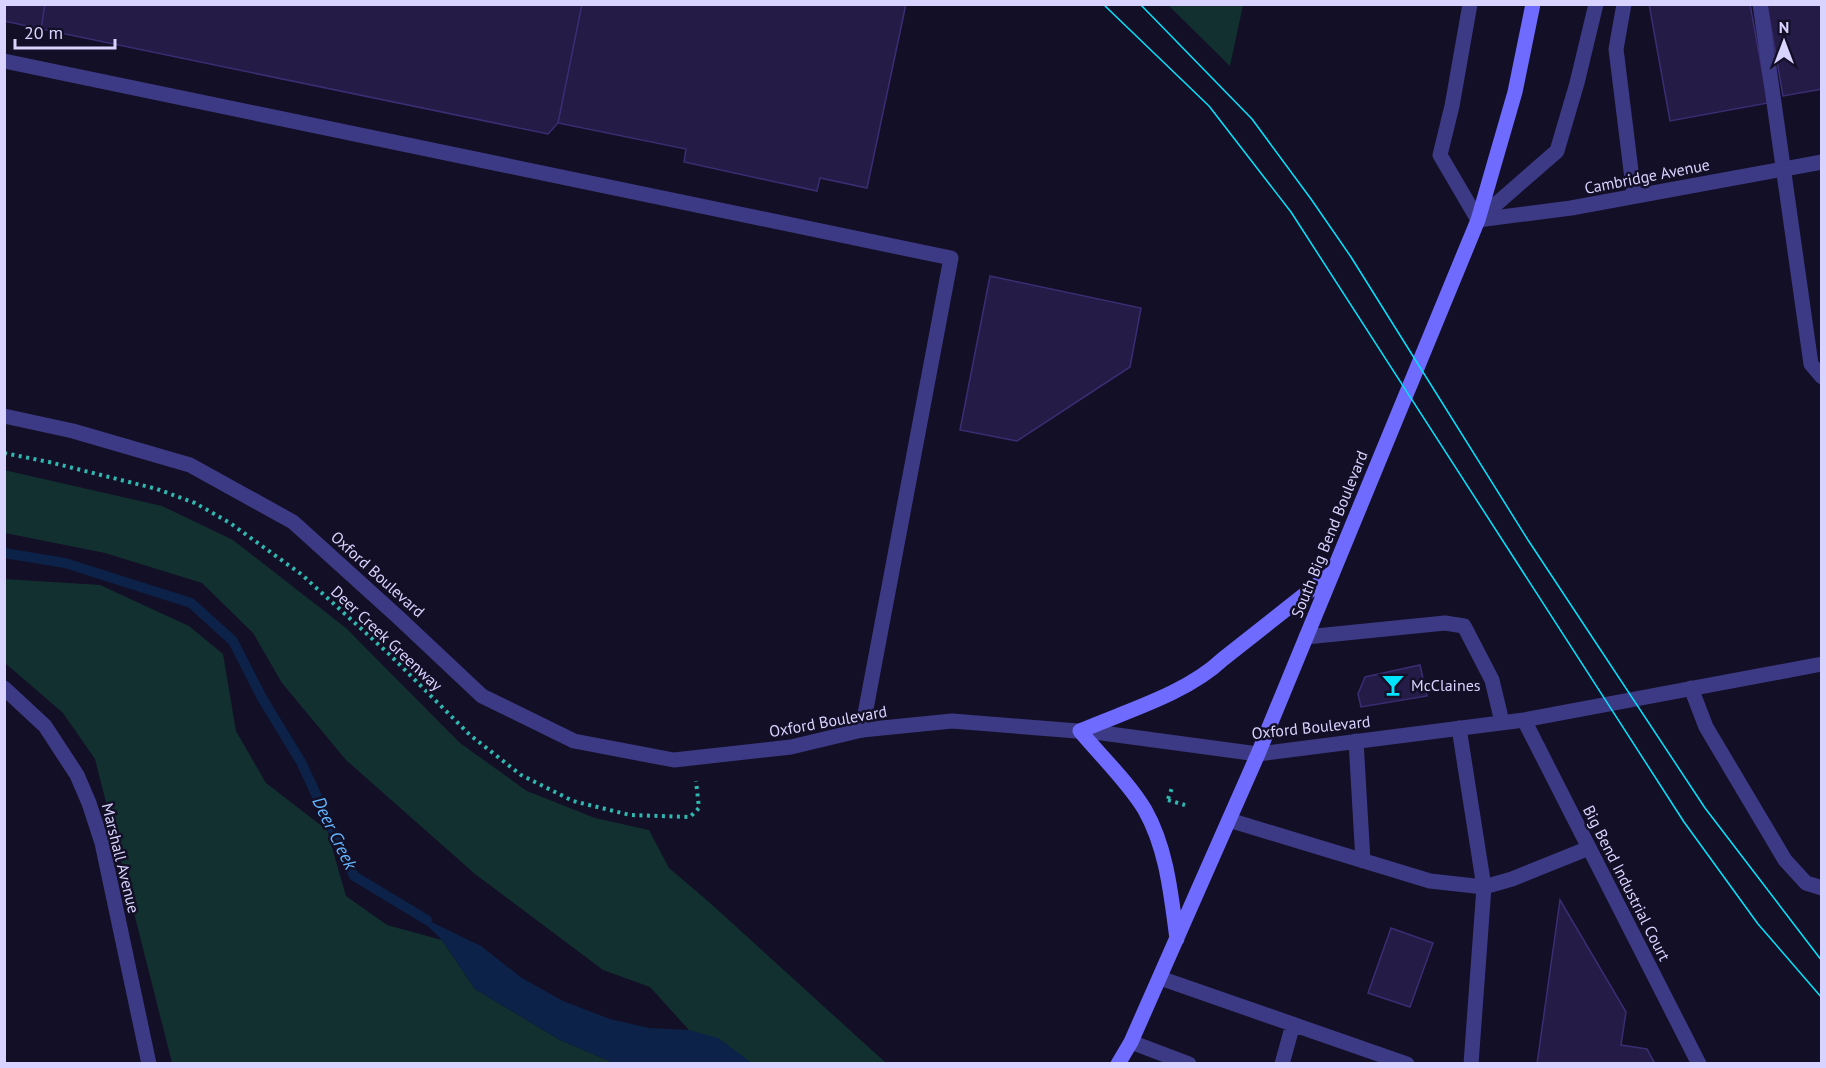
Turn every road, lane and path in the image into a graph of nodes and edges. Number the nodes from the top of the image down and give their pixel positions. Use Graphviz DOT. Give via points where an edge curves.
graph roads {
  1 [pos="1470,4"];
  2 [pos="1533,4"];
  3 [pos="1596,4"];
  4 [pos="1624,4"];
  5 [pos="1760,4"];
  6 [pos="4,61"];
  7 [pos="1821,162"];
  8 [pos="1782,170"];
  9 [pos="1635,195"];
  10 [pos="1478,220"];
  11 [pos="1821,377"];
  12 [pos="4,416"];
  13 [pos="4,453"];
  14 [pos="1333,573"];
  15 [pos="1306,638"];
  16 [pos="1821,664"];
  17 [pos="4,688"];
  18 [pos="1691,688"];
  19 [pos="1524,720"];
  20 [pos="1502,722"];
  21 [pos="1459,728"];
  22 [pos="862,730"];
  23 [pos="1080,731"];
  24 [pos="1356,741"];
  25 [pos="1258,754"];
  26 [pos="694,757"];
  27 [pos="1173,785"];
  28 [pos="1167,800"];
  29 [pos="1160,801"];
  30 [pos="1185,805"];
  31 [pos="1229,820"];
  32 [pos="1589,848"];
  33 [pos="1363,861"];
  34 [pos="1484,887"];
  35 [pos="1821,888"];
  36 [pos="1177,939"];
  37 [pos="1160,978"];
  38 [pos="1293,1024"];
  39 [pos="1131,1042"];
  40 [pos="149,1064"];
  41 [pos="1119,1064"];
  42 [pos="1189,1064"];
  43 [pos="1281,1064"];
  44 [pos="1407,1064"];
  45 [pos="1471,1064"];
  46 [pos="1699,1064"];
  1 -- 10 [label="street" via="1440,155"];
  2 -- 10 [label="main road, South Big Bend Boulevard" via="1515,92"];
  3 -- 10 [label="street" via="1557,151"];
  4 -- 9 [label="street" via="1616,49"];
  5 -- 8 [label="street"];
  6 -- 22 [label="street" via="951,258"];
  7 -- 8 [label="street, Cambridge Avenue"];
  8 -- 9 [label="street, Cambridge Avenue"];
  8 -- 11 [label="street" via="1811,364"];
  9 -- 10 [label="street, Cambridge Avenue"];
  10 -- 14 [label="main road, South Big Bend Boulevard"];
  12 -- 26 [label="street, Oxford Boulevard" via="73,431 190,465 293,522 482,696 574,741 674,760"];
  13 -- 26 [label="path, Deer Creek Greenway" via="157,489 195,503 230,523 301,574 470,735 521,775 573,801 630,815 690,817 699,808"];
  14 -- 15 [label="main road, South Big Bend Boulevard"];
  14 -- 23 [label="main road" via="1208,673"];
  15 -- 20 [label="street" via="1445,623 1464,626 1492,680"];
  15 -- 25 [label="main road, South Big Bend Boulevard"];
  16 -- 18 [label="street, Oxford Boulevard"];
  17 -- 40 [label="street, Marshall Avenue" via="45,726 77,775 89,803 102,843"];
  18 -- 19 [label="street, Oxford Boulevard"];
  18 -- 35 [label="street" via="1706,727 1785,860 1806,883"];
  19 -- 20 [label="street, Oxford Boulevard"];
  19 -- 32 [label="street, Big Bend Industrial Court"];
  20 -- 21 [label="street, Oxford Boulevard"];
  21 -- 24 [label="street, Oxford Boulevard"];
  21 -- 34 [label="street"];
  22 -- 23 [label="street, Oxford Boulevard" via="952,721"];
  22 -- 26 [label="street, Oxford Boulevard" via="792,747"];
  23 -- 25 [label="street, Oxford Boulevard"];
  23 -- 36 [label="main road" via="1144,809 1170,882"];
  24 -- 25 [label="street, Oxford Boulevard"];
  24 -- 33 [label="street"];
  25 -- 31 [label="main road, South Big Bend Boulevard"];
  27 -- 28 [label="path"];
  28 -- 29 [label="path"];
  28 -- 30 [label="path"];
  31 -- 33 [label="street"];
  31 -- 36 [label="main road, South Big Bend Boulevard"];
  32 -- 34 [label="street"];
  32 -- 46 [label="street, Big Bend Industrial Court"];
  33 -- 34 [label="street" via="1430,881"];
  34 -- 45 [label="street"];
  36 -- 37 [label="main road, South Big Bend Boulevard"];
  37 -- 38 [label="street"];
  37 -- 39 [label="main road, South Big Bend Boulevard"];
  38 -- 43 [label="street"];
  38 -- 44 [label="street"];
  39 -- 41 [label="main road, South Big Bend Boulevard"];
  39 -- 42 [label="street"];
}
